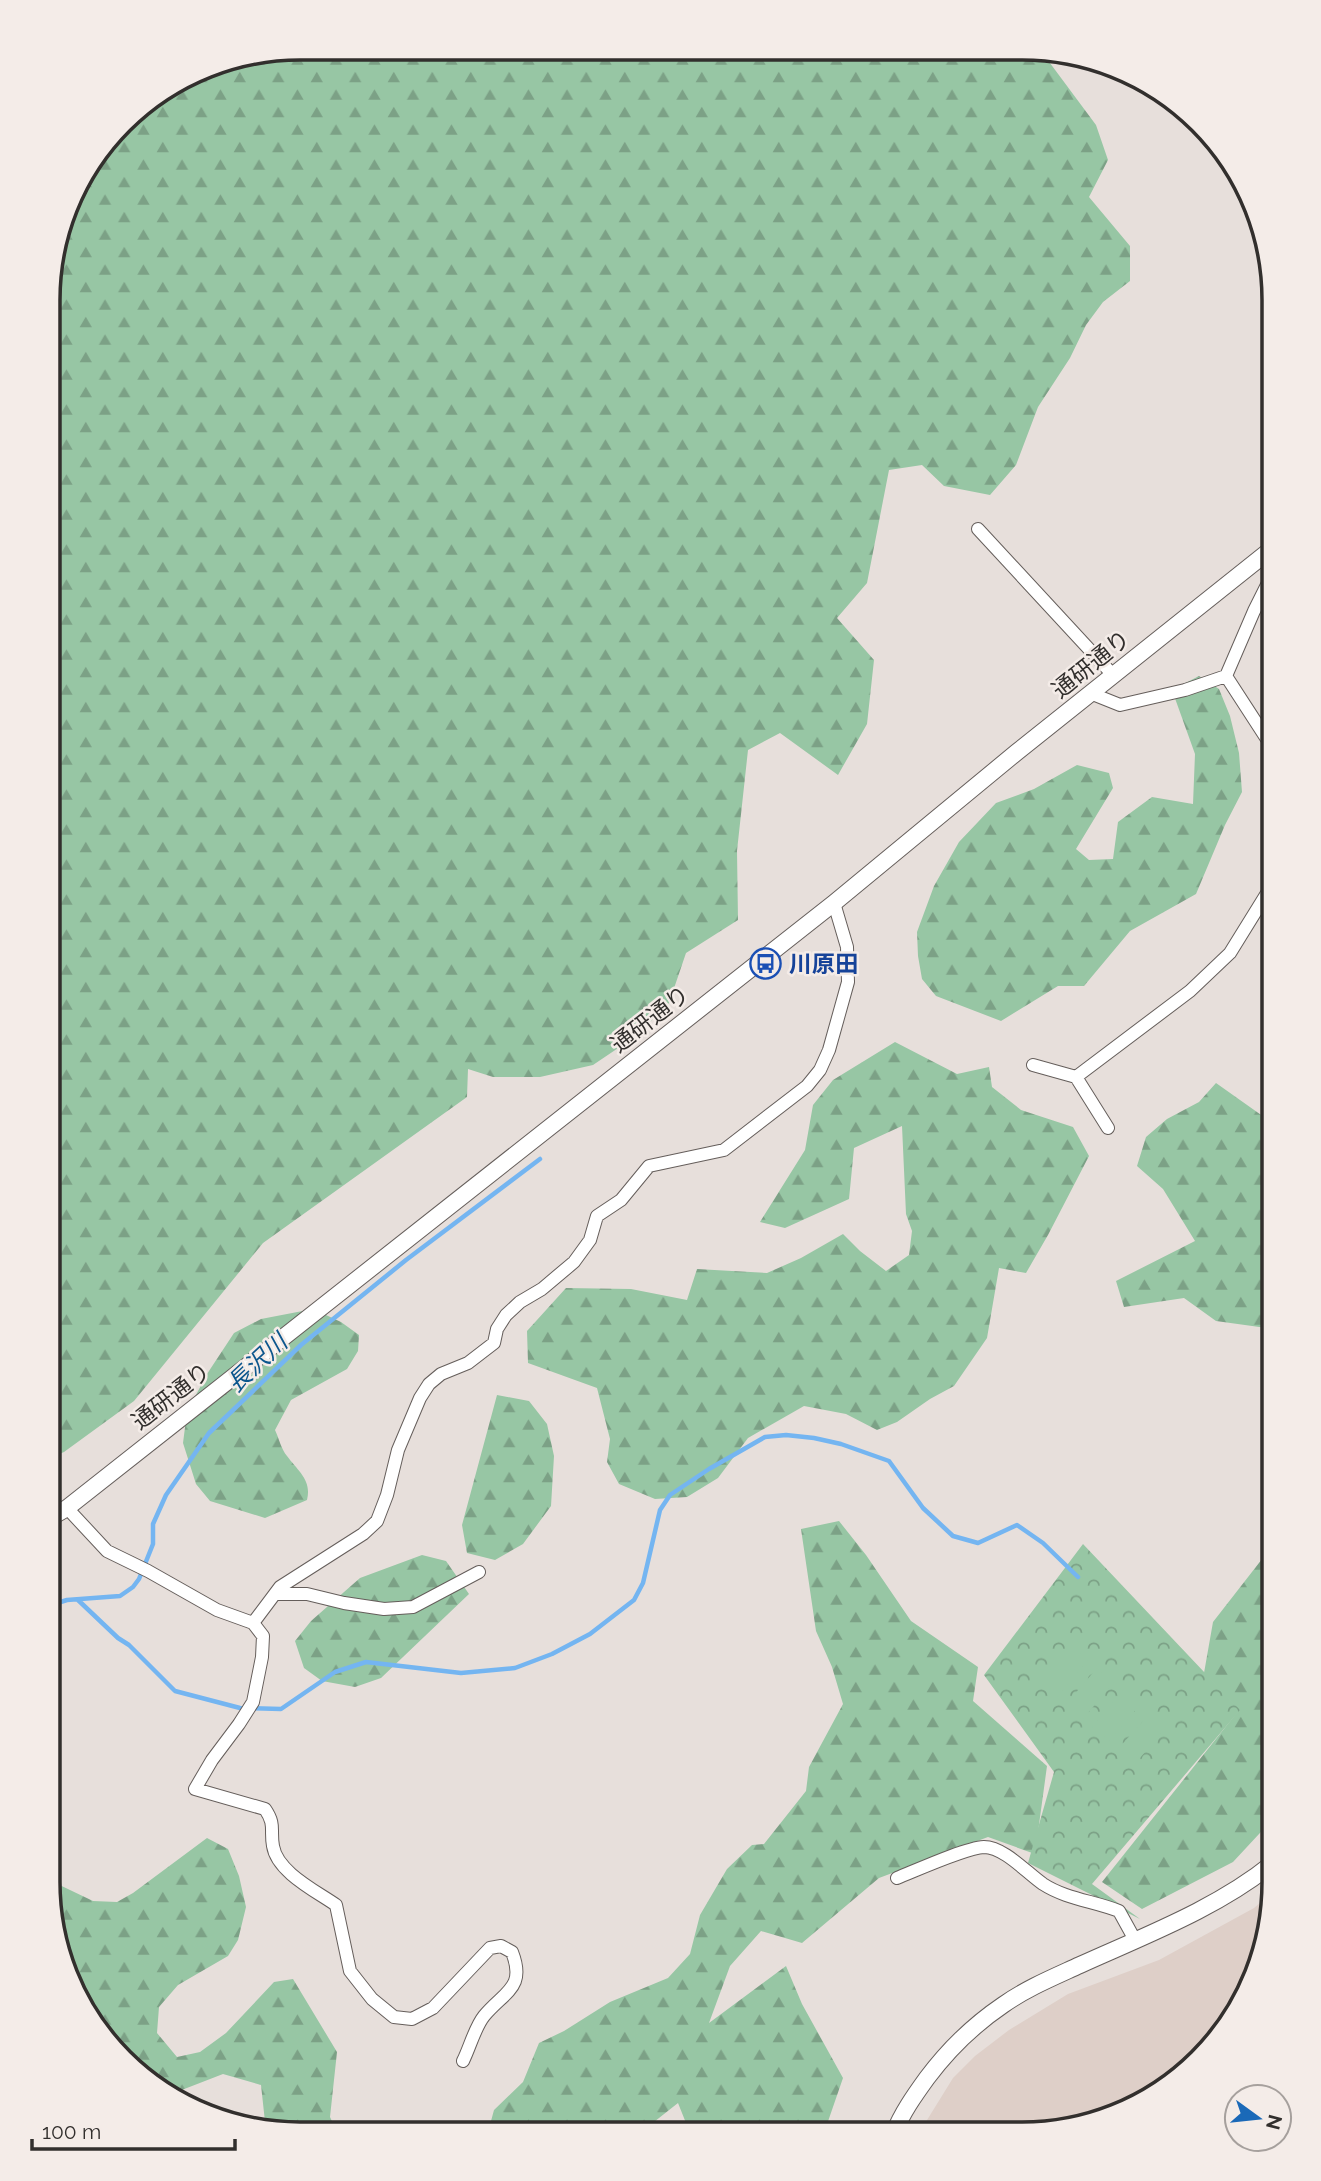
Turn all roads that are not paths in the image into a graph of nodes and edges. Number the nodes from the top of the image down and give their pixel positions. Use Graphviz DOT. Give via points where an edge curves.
graph roads {
  1 [pos="978,529"];
  2 [pos="1262,556"];
  3 [pos="1262,595"];
  4 [pos="1113,675"];
  5 [pos="1226,676"];
  6 [pos="1090,694"];
  7 [pos="1262,731"];
  8 [pos="1262,901"];
  9 [pos="834,903"];
  10 [pos="1033,1065"];
  11 [pos="1076,1077"];
  12 [pos="1108,1128"];
  13 [pos="67,1508"];
  14 [pos="60,1512"];
  15 [pos="479,1572"];
  16 [pos="275,1594"];
  17 [pos="253,1623"];
  18 [pos="1261,1873"];
  19 [pos="897,1878"];
  20 [pos="1135,1940"];
  21 [pos="463,2061"];
  22 [pos="900,2122"];
  1 -- 4 [label="street"];
  2 -- 4 [label="street, 通研通り"];
  3 -- 5 [label="street"];
  4 -- 6 [label="street, 通研通り"];
  5 -- 6 [label="street" via="1120,705"];
  5 -- 7 [label="street"];
  6 -- 9 [label="street, 通研通り"];
  8 -- 11 [label="street" via="1230,953 1190,992"];
  9 -- 13 [label="street, 通研通り"];
  9 -- 16 [label="street" via="847,947 848,982 820,1070 807,1086 724,1150 649,1166 621,1200 597,1216 590,1240 574,1262 506,1315 494,1343 429,1384 398,1450 377,1521"];
  10 -- 11 [label="street"];
  11 -- 12 [label="street"];
  13 -- 14 [label="street, 通研通り"];
  13 -- 17 [label="street" via="107,1551 217,1610"];
  15 -- 16 [label="street" via="413,1608 384,1609 307,1594"];
  16 -- 17 [label="street"];
  17 -- 21 [label="street" via="263,1636 253,1702 195,1789 265,1809 272,1819 277,1858 313,1893 336,1905 350,1971 394,2017 412,2019 433,2008 490,1948 501,1946 512,1952 516,1983 482,2017"];
  18 -- 20 [label="street"];
  19 -- 20 [label="street" via="970,1850 998,1849 1064,1895 1119,1911"];
  20 -- 22 [label="street" via="1037,1984 1003,2005 952,2048"];
}
